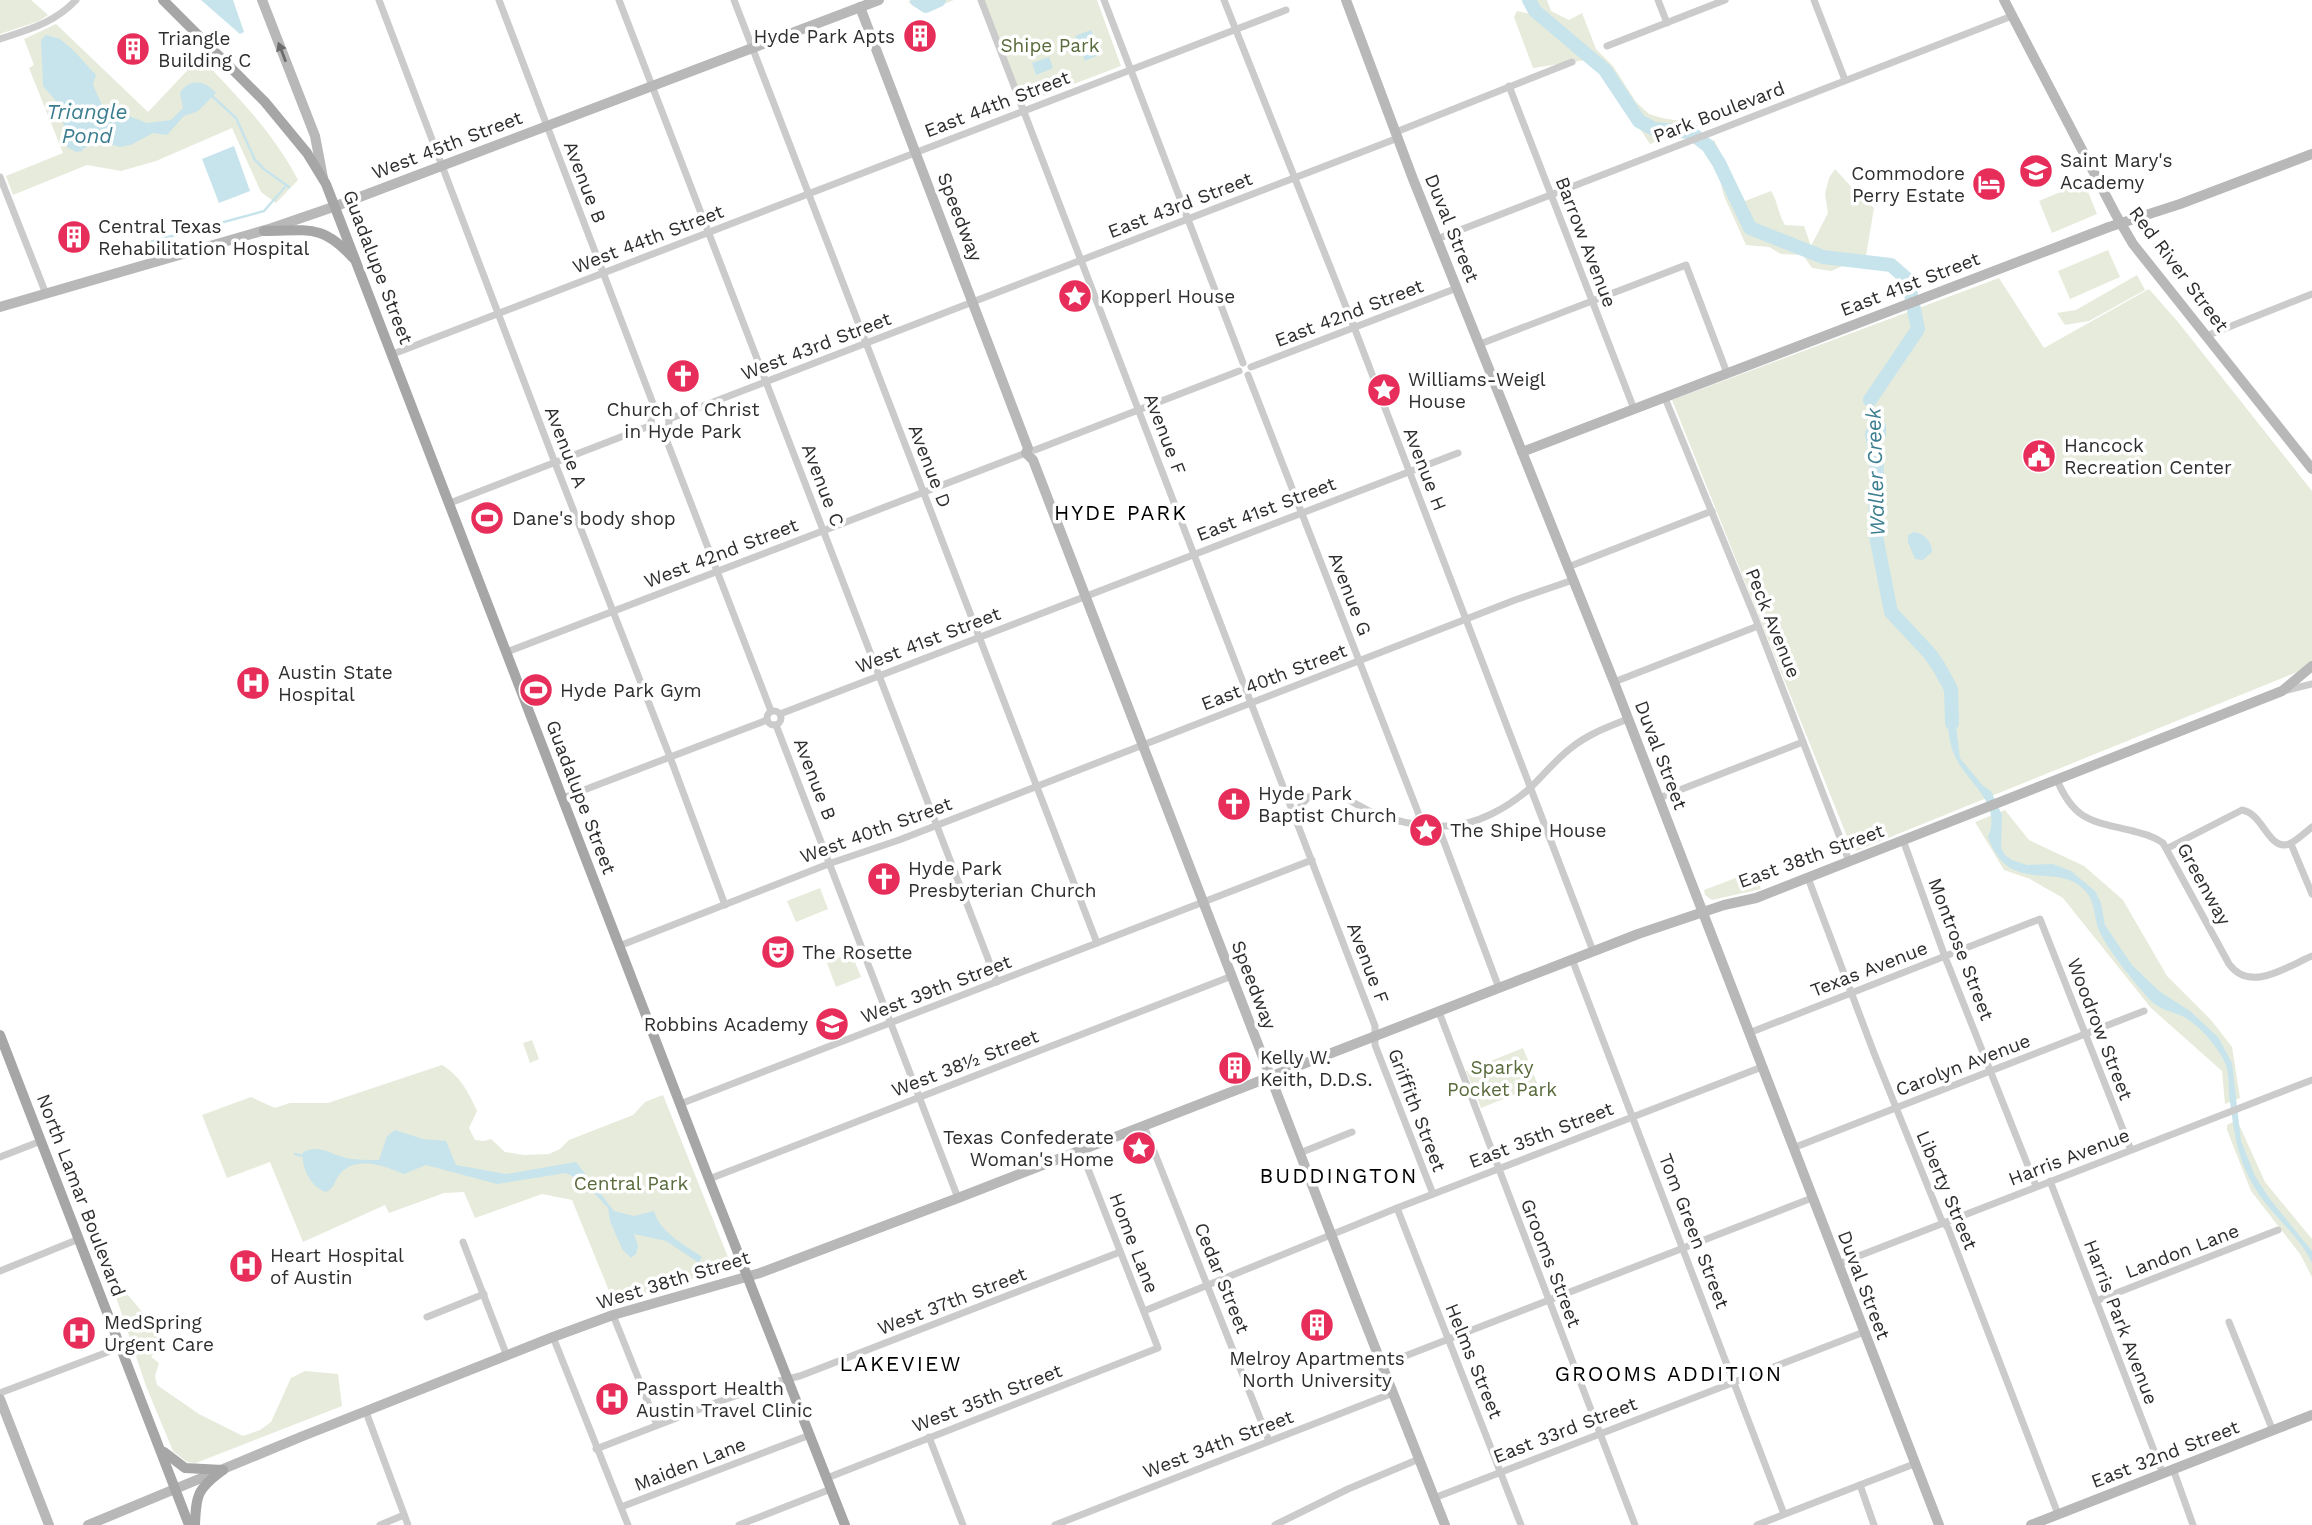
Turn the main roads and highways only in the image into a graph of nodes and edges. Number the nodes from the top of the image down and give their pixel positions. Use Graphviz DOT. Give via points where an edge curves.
graph roads {
  1 [pos="163,0"];
  2 [pos="264,230"];
  3 [pos="359,265"];
  4 [pos="0,1035"];
  5 [pos="159,1447"];
  6 [pos="189,1525"];
  7 [pos="195,1525"];
  8 [pos="845,1525"];
  1 -- 3 [label="main road, Guadalupe Street" via="265,102 303,148 323,178"];
  2 -- 3 [label="main road" via="324,233"];
  3 -- 8 [label="main road, Guadalupe Street"];
  4 -- 5 [label="main road, North Lamar Boulevard"];
  5 -- 6 [label="main road, North Lamar Boulevard"];
  5 -- 7 [label="main road" via="185,1468 223,1470 198,1494"];
}
